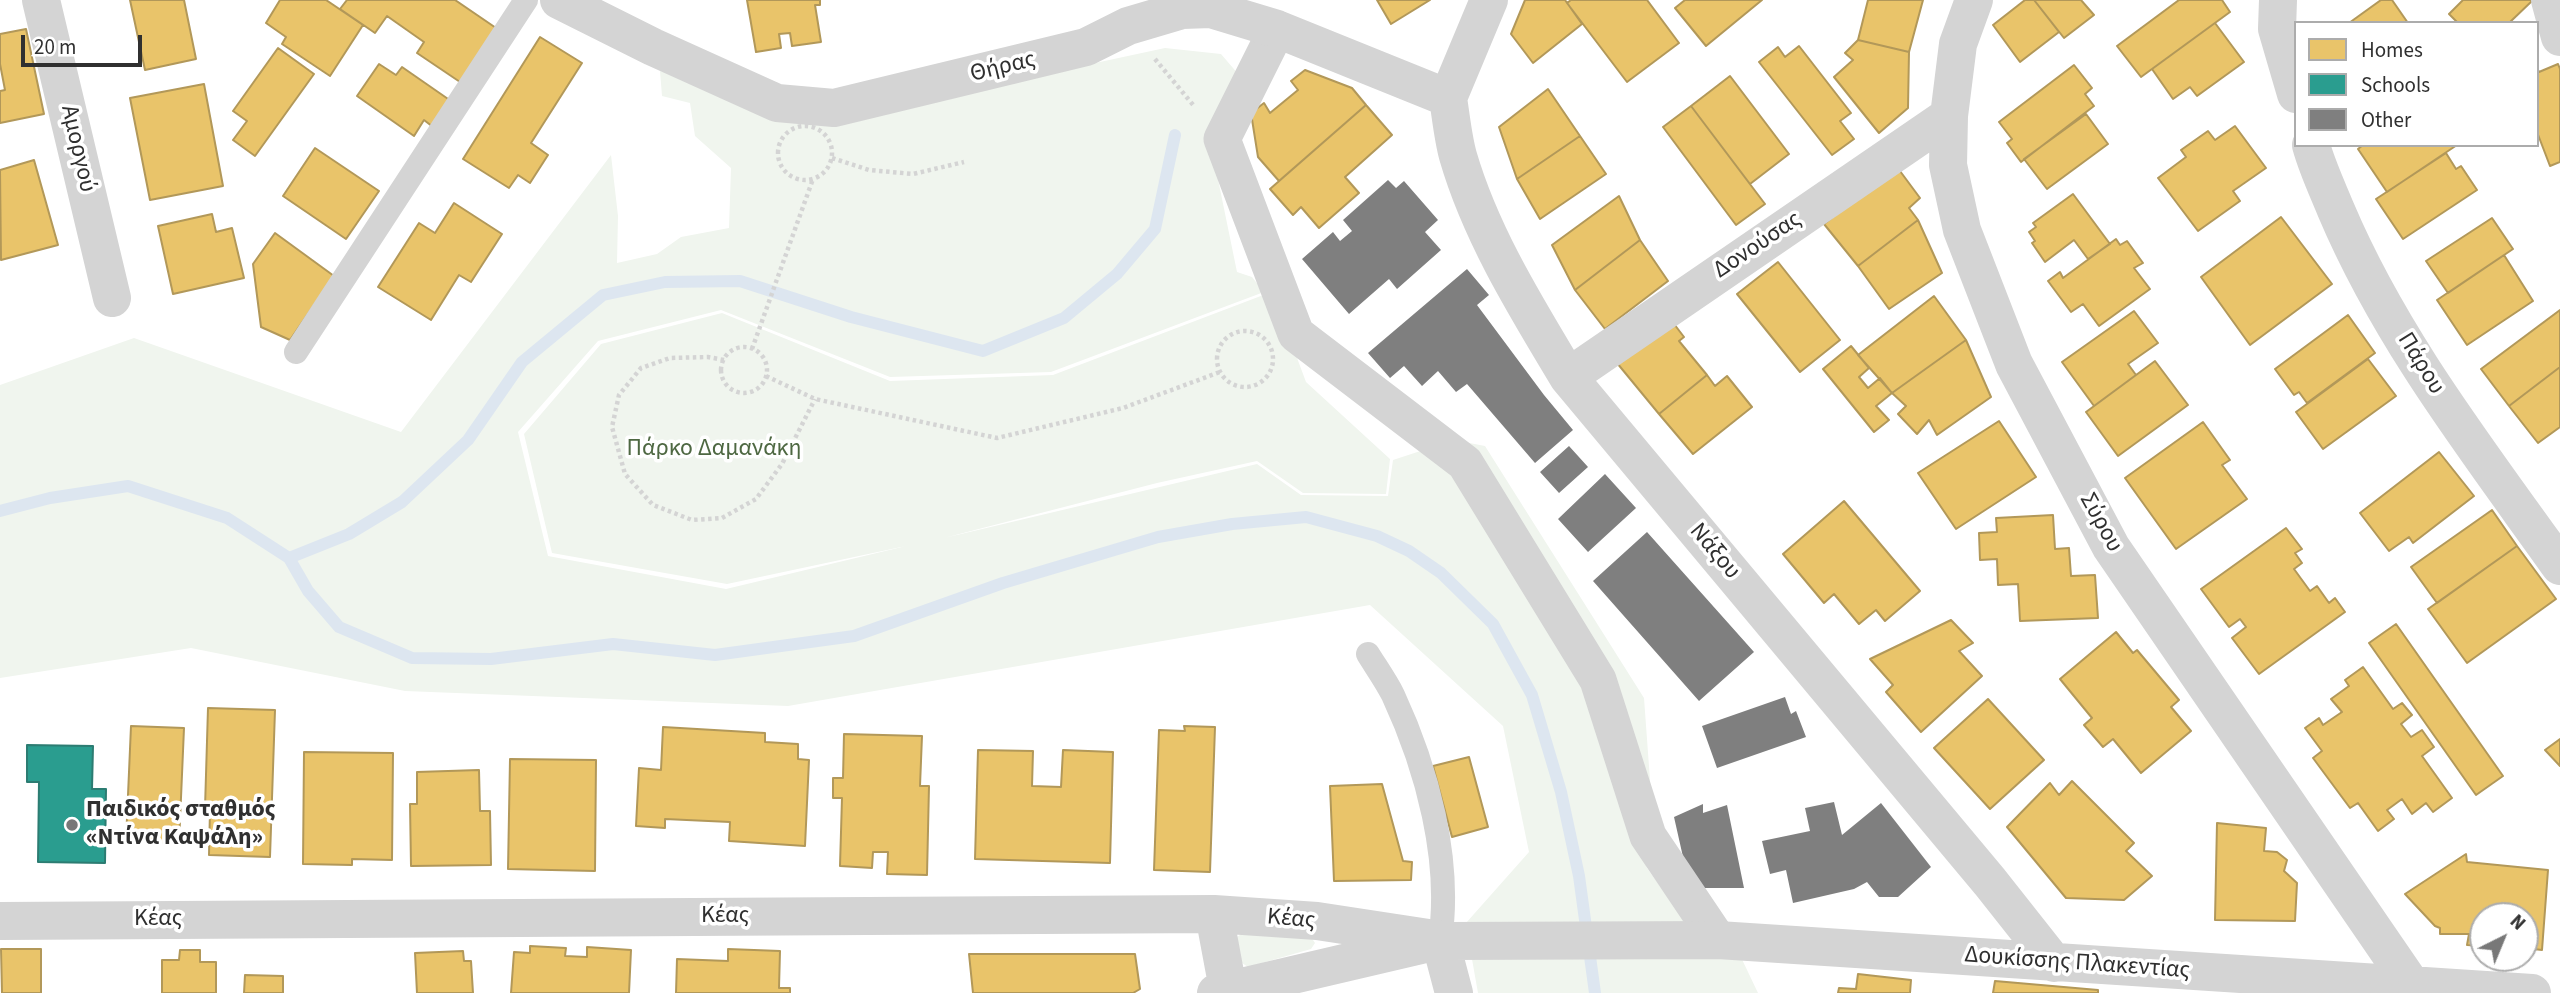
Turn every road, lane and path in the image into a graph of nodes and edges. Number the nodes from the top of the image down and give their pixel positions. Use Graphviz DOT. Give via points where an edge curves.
graph roads {
  1 [pos="41,0"];
  2 [pos="526,0"];
  3 [pos="559,0"];
  4 [pos="1489,0"];
  5 [pos="1974,0"];
  6 [pos="2278,0"];
  7 [pos="2550,0"];
  8 [pos="1241,9"];
  9 [pos="1128,26"];
  10 [pos="1277,29"];
  11 [pos="2560,37"];
  12 [pos="2294,87"];
  13 [pos="1448,98"];
  14 [pos="1949,116"];
  15 [pos="1222,139"];
  16 [pos="2312,147"];
  17 [pos="832,158"];
  18 [pos="964,162"];
  19 [pos="814,179"];
  20 [pos="113,298"];
  21 [pos="752,349"];
  22 [pos="296,352"];
  23 [pos="724,360"];
  24 [pos="1220,372"];
  25 [pos="766,376"];
  26 [pos="1567,377"];
  27 [pos="815,399"];
  28 [pos="2560,566"];
  29 [pos="1368,654"];
  30 [pos="1214,914"];
  31 [pos="0,921"];
  32 [pos="1712,940"];
  33 [pos="1444,941"];
  34 [pos="2054,963"];
  35 [pos="2415,990"];
  36 [pos="1222,991"];
  37 [pos="1454,993"];
  38 [pos="2532,993"];
  1 -- 20 [label="street, Αμοργού"];
  2 -- 22 [label="lane"];
  3 -- 9 [label="street, Θήρας" via="777,103 834,108 1086,47"];
  4 -- 13 [label="street"];
  5 -- 14 [label="street, Σύρου" via="1958,44"];
  6 -- 12 [label="street" via="2277,29"];
  7 -- 11 [label="street"];
  8 -- 9 [label="street, Θήρας" via="1181,10"];
  8 -- 10 [label="street, Θήρας"];
  9 -- 15 [label="path"];
  10 -- 13 [label="street, Θήρας"];
  10 -- 15 [label="street"];
  13 -- 26 [label="street, Νάξου" via="1458,156 1486,228"];
  14 -- 26 [label="street, Δονούσας"];
  14 -- 35 [label="street, Σύρου" via="1948,165 1962,230 2020,376 2111,547"];
  15 -- 32 [label="street" via="1296,334 1465,463 1598,680 1648,836"];
  16 -- 28 [label="street, Πάρου" via="2353,250 2398,330 2440,398"];
  17 -- 18 [label="path" via="869,170 913,174"];
  17 -- 19 [label="path" via="826,171"];
  17 -- 19 [label="path" via="829,140 817,128 799,126 784,135 777,151 782,168 796,179"];
  19 -- 21 [label="path"];
  21 -- 23 [label="path" via="737,349"];
  21 -- 25 [label="path" via="763,358"];
  23 -- 25 [label="path" via="723,379 740,393 754,391"];
  23 -- 27 [label="path" via="670,358 641,368 619,395 612,427 625,474 653,505 692,520 722,518 756,499 782,464"];
  24 -- 24 [label="path" via="1217,352 1228,336 1247,330 1265,338 1274,363 1266,379 1250,387 1232,384"];
  24 -- 27 [label="path" via="1123,408 997,438"];
  25 -- 27 [label="path"];
  26 -- 34 [label="street, Νάξου"];
  29 -- 33 [label="lane" via="1392,694 1420,768 1436,828 1444,886"];
  30 -- 31 [label="street, Κέας"];
  30 -- 33 [label="street, Κέας" via="1317,921"];
  30 -- 36 [label="street"];
  32 -- 33 [label="street, Δουκίσσης Πλακεντίας"];
  32 -- 34 [label="street, Δουκίσσης Πλακεντίας"];
  33 -- 36 [label="street"];
  33 -- 37 [label="street"];
  34 -- 35 [label="street, Δουκίσσης Πλακεντίας"];
  35 -- 38 [label="street, Δουκίσσης Πλακεντίας"];
}
